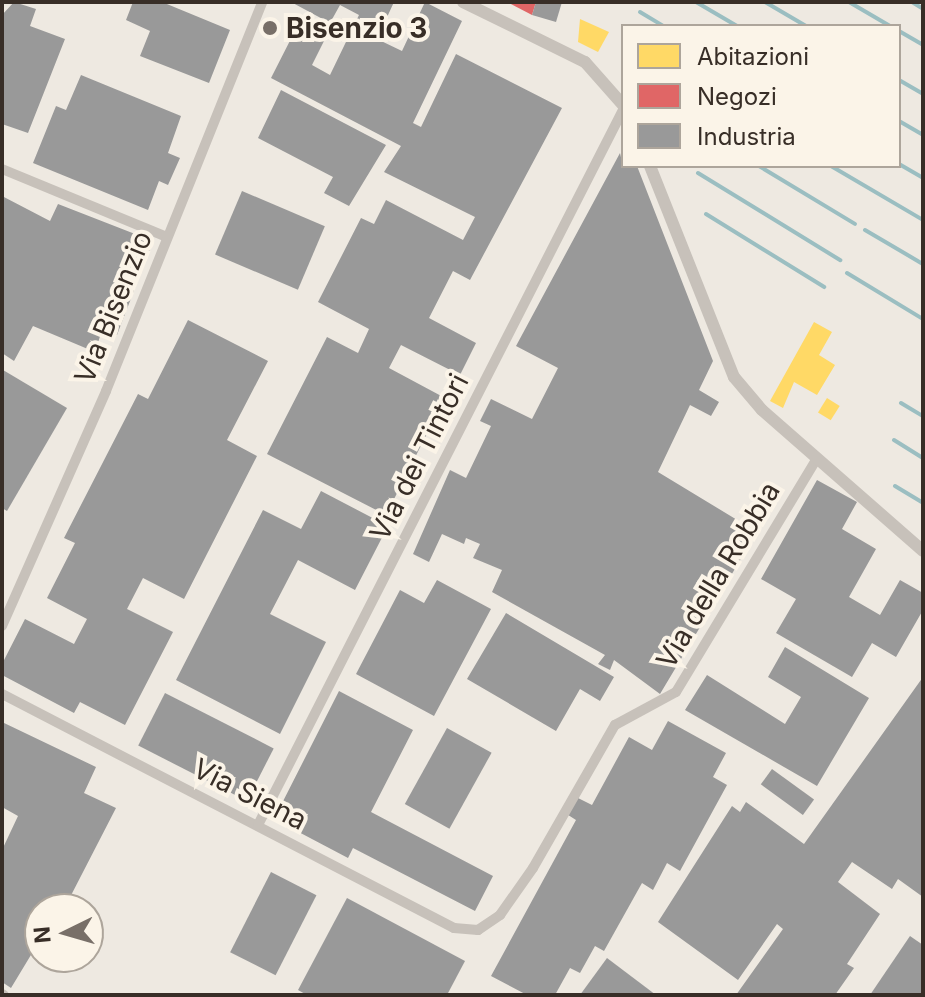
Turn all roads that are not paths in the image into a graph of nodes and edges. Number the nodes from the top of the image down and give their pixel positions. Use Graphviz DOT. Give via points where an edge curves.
graph roads {
  1 [pos="262,2"];
  2 [pos="463,2"];
  3 [pos="621,106"];
  4 [pos="621,112"];
  5 [pos="651,168"];
  6 [pos="2,169"];
  7 [pos="167,237"];
  8 [pos="817,458"];
  9 [pos="923,551"];
  10 [pos="2,626"];
  11 [pos="2,694"];
  12 [pos="258,825"];
  13 [pos="478,930"];
  1 -- 7 [label="street, Via Bisenzio"];
  2 -- 3 [label="street" via="585,62"];
  4 -- 12 [label="street, Via dei Tintori"];
  5 -- 8 [label="street" via="728,367 762,410"];
  6 -- 7 [label="street"];
  7 -- 10 [label="street, Via Bisenzio"];
  8 -- 9 [label="street"];
  8 -- 13 [label="street, Via della Robbia" via="676,692 615,725 533,868 500,915"];
  11 -- 12 [label="street, Via Siena"];
  12 -- 13 [label="street, Via Siena" via="454,928"];
}
